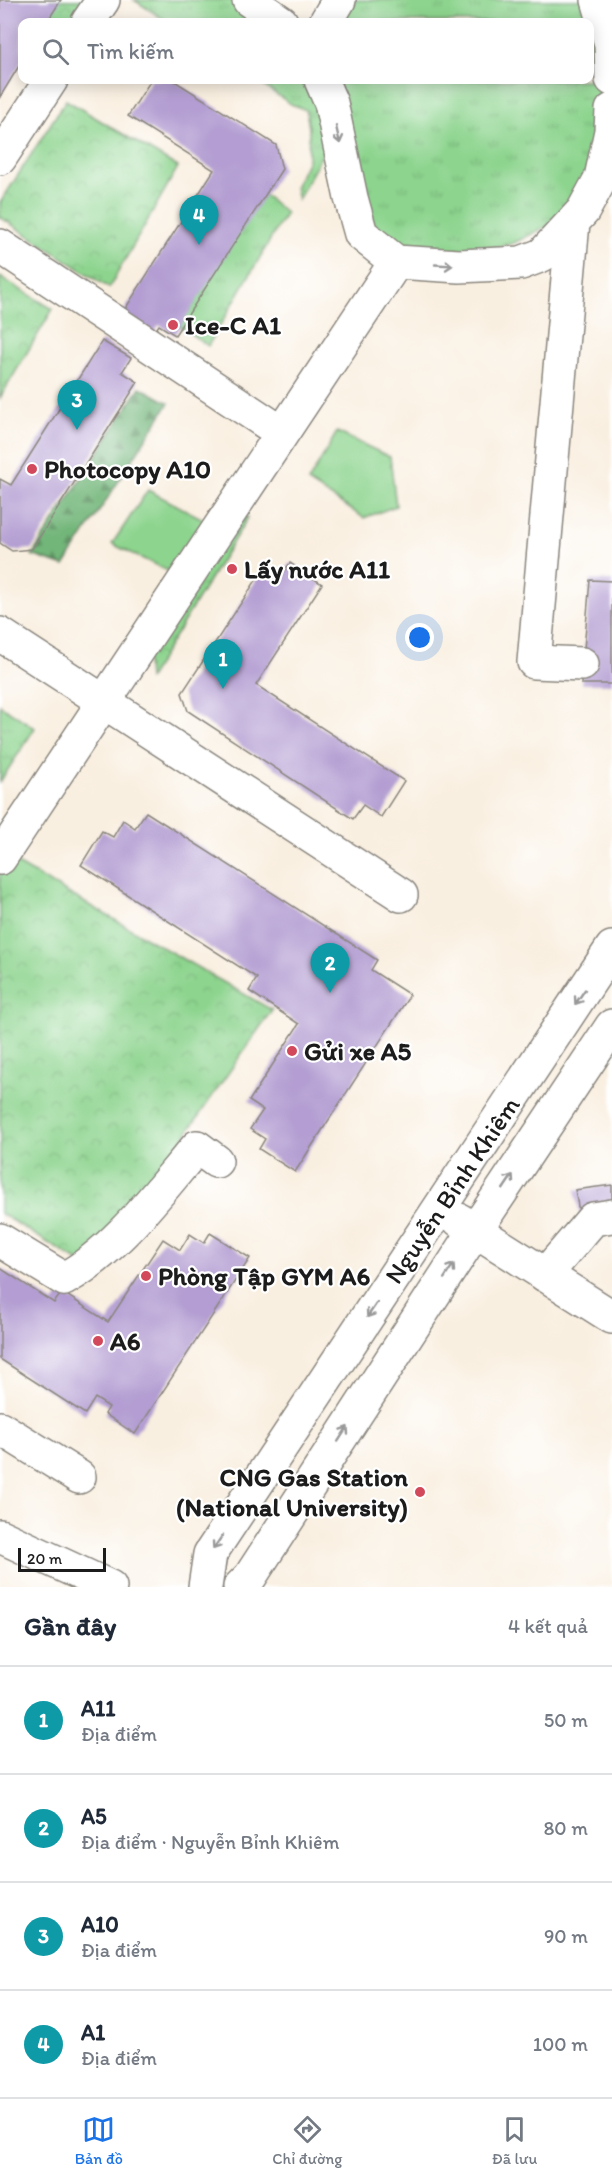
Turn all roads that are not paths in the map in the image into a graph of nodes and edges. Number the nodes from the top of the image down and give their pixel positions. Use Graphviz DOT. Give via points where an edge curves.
graph roads {
  1 [pos="103,0"];
  2 [pos="249,0"];
  3 [pos="339,0"];
  4 [pos="598,0"];
  5 [pos="91,18"];
  6 [pos="275,18"];
  7 [pos="328,18"];
  8 [pos="612,59"];
  9 [pos="612,80"];
  10 [pos="48,84"];
  11 [pos="323,84"];
  12 [pos="612,110"];
  13 [pos="0,158"];
  14 [pos="573,222"];
  15 [pos="0,246"];
  16 [pos="396,262"];
  17 [pos="282,433"];
  18 [pos="0,634"];
  19 [pos="582,663"];
  20 [pos="104,701"];
  21 [pos="0,858"];
  22 [pos="401,895"];
  23 [pos="612,948"];
  24 [pos="612,1026"];
  25 [pos="216,1161"];
  26 [pos="440,1208"];
  27 [pos="612,1216"];
  28 [pos="476,1231"];
  29 [pos="0,1240"];
  30 [pos="545,1275"];
  31 [pos="612,1317"];
  32 [pos="0,1428"];
  33 [pos="79,1478"];
  34 [pos="0,1536"];
  35 [pos="110,1587"];
  36 [pos="205,1587"];
  37 [pos="240,1587"];
  1 -- 5 [label="street"];
  2 -- 6 [label="street"];
  3 -- 7 [label="street"];
  4 -- 8 [label="street"];
  8 -- 9 [label="street"];
  10 -- 13 [label="street"];
  11 -- 16 [label="street, one-way" via="331,103 361,234"];
  12 -- 14 [label="street" via="601,178"];
  16 -- 14 [label="street, one-way" via="459,266 521,263 542,255"];
  14 -- 19 [label="street" via="534,662"];
  15 -- 17 [label="street"];
  16 -- 17 [label="street"];
  17 -- 20 [label="street"];
  18 -- 20 [label="street"];
  20 -- 21 [label="street"];
  20 -- 22 [label="street"];
  23 -- 26 [label="street, Nguyễn Bỉnh Khiêm, one-way"];
  28 -- 24 [label="street, Nguyễn Bỉnh Khiêm, one-way"];
  25 -- 29 [label="street" via="197,1147 126,1228 80,1270 64,1279"];
  26 -- 28 [label="street"];
  26 -- 36 [label="street, Nguyễn Bỉnh Khiêm, one-way" via="210,1554"];
  27 -- 30 [label="street" via="593,1219"];
  28 -- 30 [label="street"];
  37 -- 28 [label="street, Nguyễn Bỉnh Khiêm, one-way"];
  30 -- 31 [label="street"];
  32 -- 33 [label="street"];
  34 -- 35 [label="street"];
}
